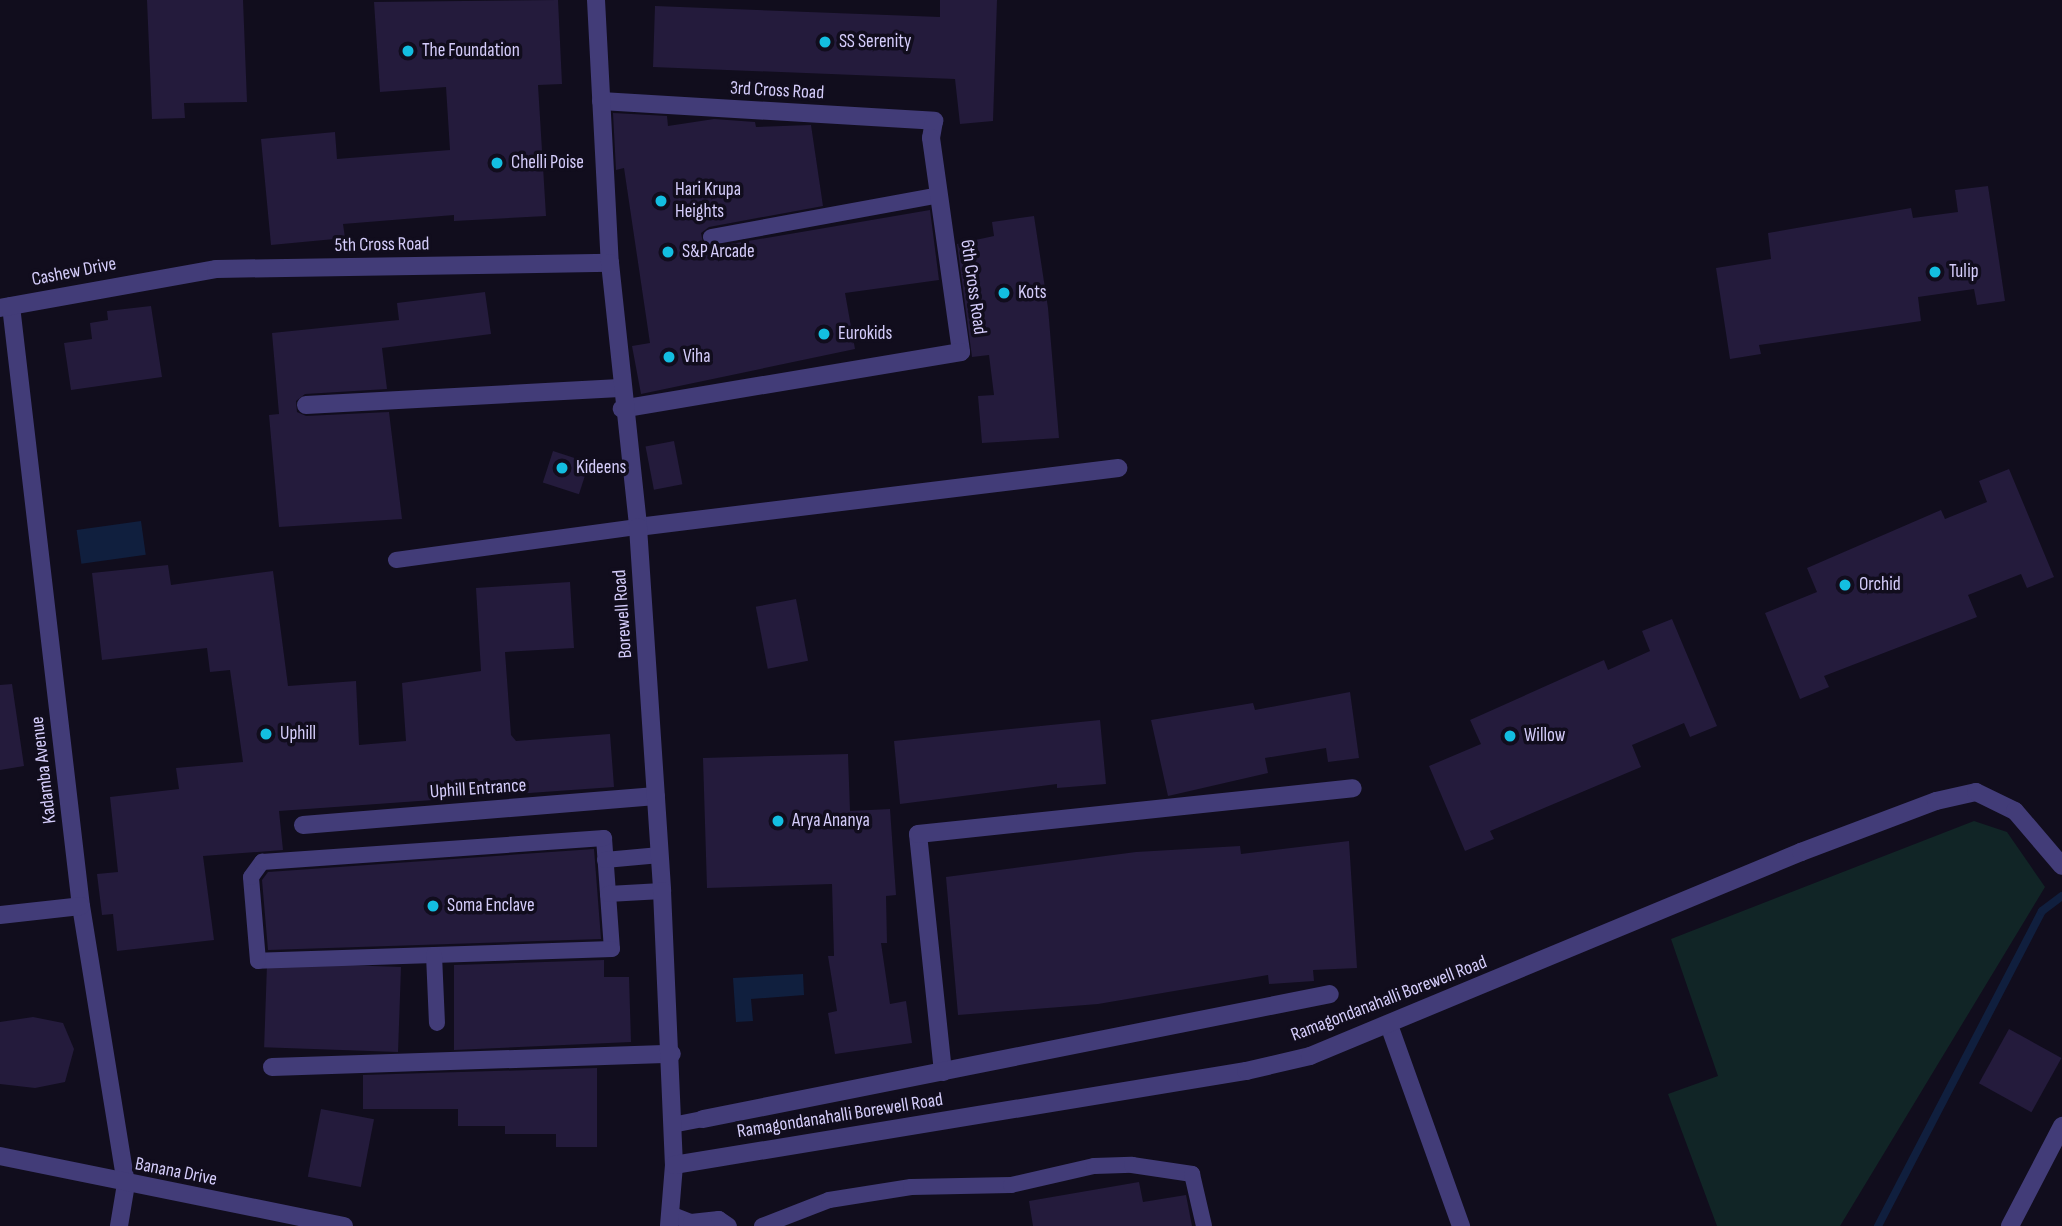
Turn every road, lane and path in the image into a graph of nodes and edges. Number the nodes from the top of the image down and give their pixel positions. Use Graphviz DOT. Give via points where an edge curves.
graph roads {
  1 [pos="596,0"];
  2 [pos="601,101"];
  3 [pos="931,138"];
  4 [pos="939,195"];
  5 [pos="711,237"];
  6 [pos="610,262"];
  7 [pos="156,277"];
  8 [pos="6,307"];
  9 [pos="620,388"];
  10 [pos="306,405"];
  11 [pos="622,409"];
  12 [pos="1118,468"];
  13 [pos="638,527"];
  14 [pos="396,559"];
  15 [pos="1353,788"];
  16 [pos="656,796"];
  17 [pos="303,825"];
  18 [pos="660,855"];
  19 [pos="605,860"];
  20 [pos="2062,866"];
  21 [pos="662,891"];
  22 [pos="608,894"];
  23 [pos="81,906"];
  24 [pos="0,915"];
  25 [pos="434,956"];
  26 [pos="1330,994"];
  27 [pos="437,1023"];
  28 [pos="1389,1025"];
  29 [pos="671,1054"];
  30 [pos="272,1067"];
  31 [pos="943,1072"];
  32 [pos="703,1119"];
  33 [pos="672,1125"];
  34 [pos="2062,1126"];
  35 [pos="0,1156"];
  36 [pos="674,1165"];
  37 [pos="126,1184"];
  38 [pos="670,1220"];
  39 [pos="119,1226"];
  40 [pos="344,1226"];
  41 [pos="729,1226"];
  42 [pos="762,1226"];
  43 [pos="1204,1226"];
  44 [pos="1461,1226"];
  45 [pos="2011,1226"];
  1 -- 2 [label="street, Borewell Road"];
  2 -- 3 [label="street, 3rd Cross Road" via="934,121"];
  2 -- 6 [label="street, Borewell Road"];
  3 -- 4 [label="street, 6th Cross Road"];
  4 -- 5 [label="lane"];
  4 -- 11 [label="street, 6th Cross Road" via="961,352"];
  6 -- 7 [label="street, 5th Cross Road" via="216,269"];
  6 -- 9 [label="street, Borewell Road"];
  7 -- 8 [label="street, Cashew Drive"];
  8 -- 23 [label="street, Kadamba Avenue"];
  9 -- 10 [label="street"];
  9 -- 11 [label="street, Borewell Road"];
  11 -- 13 [label="street, Borewell Road"];
  12 -- 13 [label="street"];
  13 -- 14 [label="lane"];
  13 -- 16 [label="street, Borewell Road"];
  15 -- 31 [label="street" via="918,834"];
  16 -- 17 [label="street, Uphill Entrance"];
  16 -- 18 [label="street, Borewell Road"];
  18 -- 19 [label="lane"];
  18 -- 21 [label="street, Borewell Road"];
  19 -- 22 [label="lane"];
  19 -- 25 [label="lane" via="604,838 285,859 261,862 251,877 258,961"];
  20 -- 28 [label="street, Ramagondanahalli Borewell Road" via="2015,811 1976,792 1936,801"];
  21 -- 22 [label="lane"];
  21 -- 29 [label="street, Borewell Road"];
  22 -- 25 [label="lane" via="612,949"];
  23 -- 24 [label="street"];
  23 -- 37 [label="street, Kadamba Avenue"];
  25 -- 27 [label="lane"];
  26 -- 31 [label="street"];
  28 -- 36 [label="street, Ramagondanahalli Borewell Road" via="1310,1056 1246,1071"];
  28 -- 44 [label="street"];
  29 -- 30 [label="street"];
  29 -- 33 [label="street, Borewell Road"];
  31 -- 32 [label="street"];
  32 -- 33 [label="lane"];
  33 -- 36 [label="street, Borewell Road"];
  34 -- 45 [label="street"];
  35 -- 37 [label="street, Banana Drive"];
  36 -- 38 [label="street, Borewell Road"];
  37 -- 39 [label="street, Kadamba Avenue"];
  37 -- 40 [label="street, Banana Drive"];
  38 -- 41 [label="lane" via="719,1219"];
  42 -- 43 [label="lane" via="829,1200 911,1186 1011,1185 1094,1166 1132,1165 1192,1174"];
}
